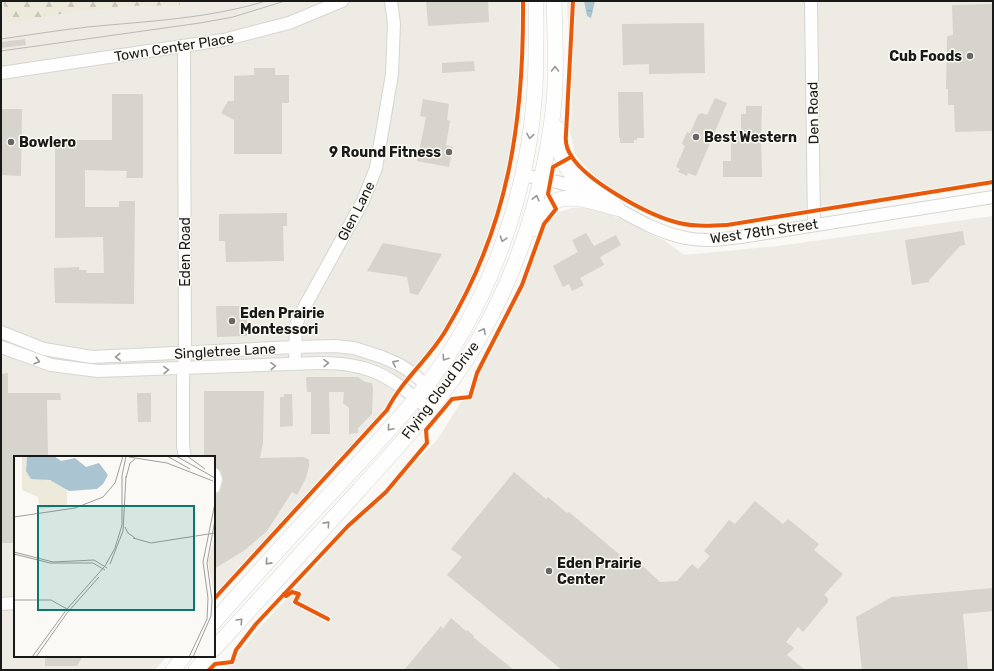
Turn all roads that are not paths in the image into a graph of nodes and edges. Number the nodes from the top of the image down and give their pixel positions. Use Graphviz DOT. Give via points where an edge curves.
graph roads {
  1 [pos="342,1"];
  2 [pos="391,1"];
  3 [pos="536,1"];
  4 [pos="554,1"];
  5 [pos="811,1"];
  6 [pos="184,46"];
  7 [pos="1,73"];
  8 [pos="555,89"];
  9 [pos="522,175"];
  10 [pos="541,179"];
  11 [pos="993,197"];
  12 [pos="616,208"];
  13 [pos="814,224"];
  14 [pos="516,264"];
  15 [pos="1,332"];
  16 [pos="1,347"];
  17 [pos="295,347"];
  18 [pos="185,354"];
  19 [pos="296,364"];
  20 [pos="183,369"];
  21 [pos="426,385"];
  22 [pos="438,396"];
  23 [pos="416,398"];
  24 [pos="429,409"];
  25 [pos="185,456"];
  26 [pos="14,603"];
  27 [pos="1,604"];
  28 [pos="215,621"];
  29 [pos="215,648"];
  30 [pos="179,663"];
  31 [pos="201,664"];
  1 -- 6 [label="street, Town Center Place" via="289,23 259,32"];
  2 -- 17 [label="street, Glen Lane" via="394,24 392,74 376,168 363,201 300,315 296,325"];
  3 -- 9 [label="main road, Flying Cloud Drive, one-way" via="535,93"];
  8 -- 4 [label="main road, Flying Cloud Drive, one-way"];
  5 -- 13 [label="street, Den Road"];
  6 -- 7 [label="street, Town Center Place"];
  6 -- 18 [label="street, Eden Road"];
  8 -- 10 [label="main road, Flying Cloud Drive"];
  8 -- 12 [label="main road" via="557,146 563,162 571,173 598,190"];
  9 -- 10 [label="street, West 78th Street"];
  9 -- 21 [label="main road, Flying Cloud Drive, one-way" via="491,274 463,329"];
  10 -- 12 [label="street, West 78th Street" via="583,191"];
  14 -- 10 [label="main road, Flying Cloud Drive, one-way"];
  11 -- 13 [label="street, West 78th Street"];
  12 -- 13 [label="street, West 78th Street" via="667,233 687,238 721,239"];
  12 -- 14 [label="main road" via="576,197 560,198 542,212 526,252"];
  22 -- 14 [label="main road, Flying Cloud Drive, one-way" via="476,342"];
  18 -- 15 [label="street, Singletree Lane, one-way" via="92,358 44,350"];
  16 -- 20 [label="street, Singletree Lane, one-way" via="32,359 76,370"];
  17 -- 18 [label="street, Singletree Lane"];
  17 -- 19 [label="street, Glen Lane"];
  21 -- 17 [label="street, Singletree Lane, one-way" via="400,365 368,352 335,346"];
  18 -- 20 [label="street, Eden Road"];
  20 -- 19 [label="street, Singletree Lane, one-way"];
  19 -- 23 [label="street, Singletree Lane, one-way" via="335,363 368,369 390,379"];
  20 -- 25 [label="street, Eden Road"];
  21 -- 22 [label="street, Singletree Lane"];
  21 -- 23 [label="main road, Flying Cloud Drive"];
  22 -- 24 [label="main road, Flying Cloud Drive"];
  23 -- 24 [label="street, Singletree Lane"];
  23 -- 28 [label="main road, Flying Cloud Drive, one-way"];
  29 -- 24 [label="main road, Flying Cloud Drive, one-way"];
  26 -- 27 [label="street"];
  30 -- 31 [label="street"];
}
